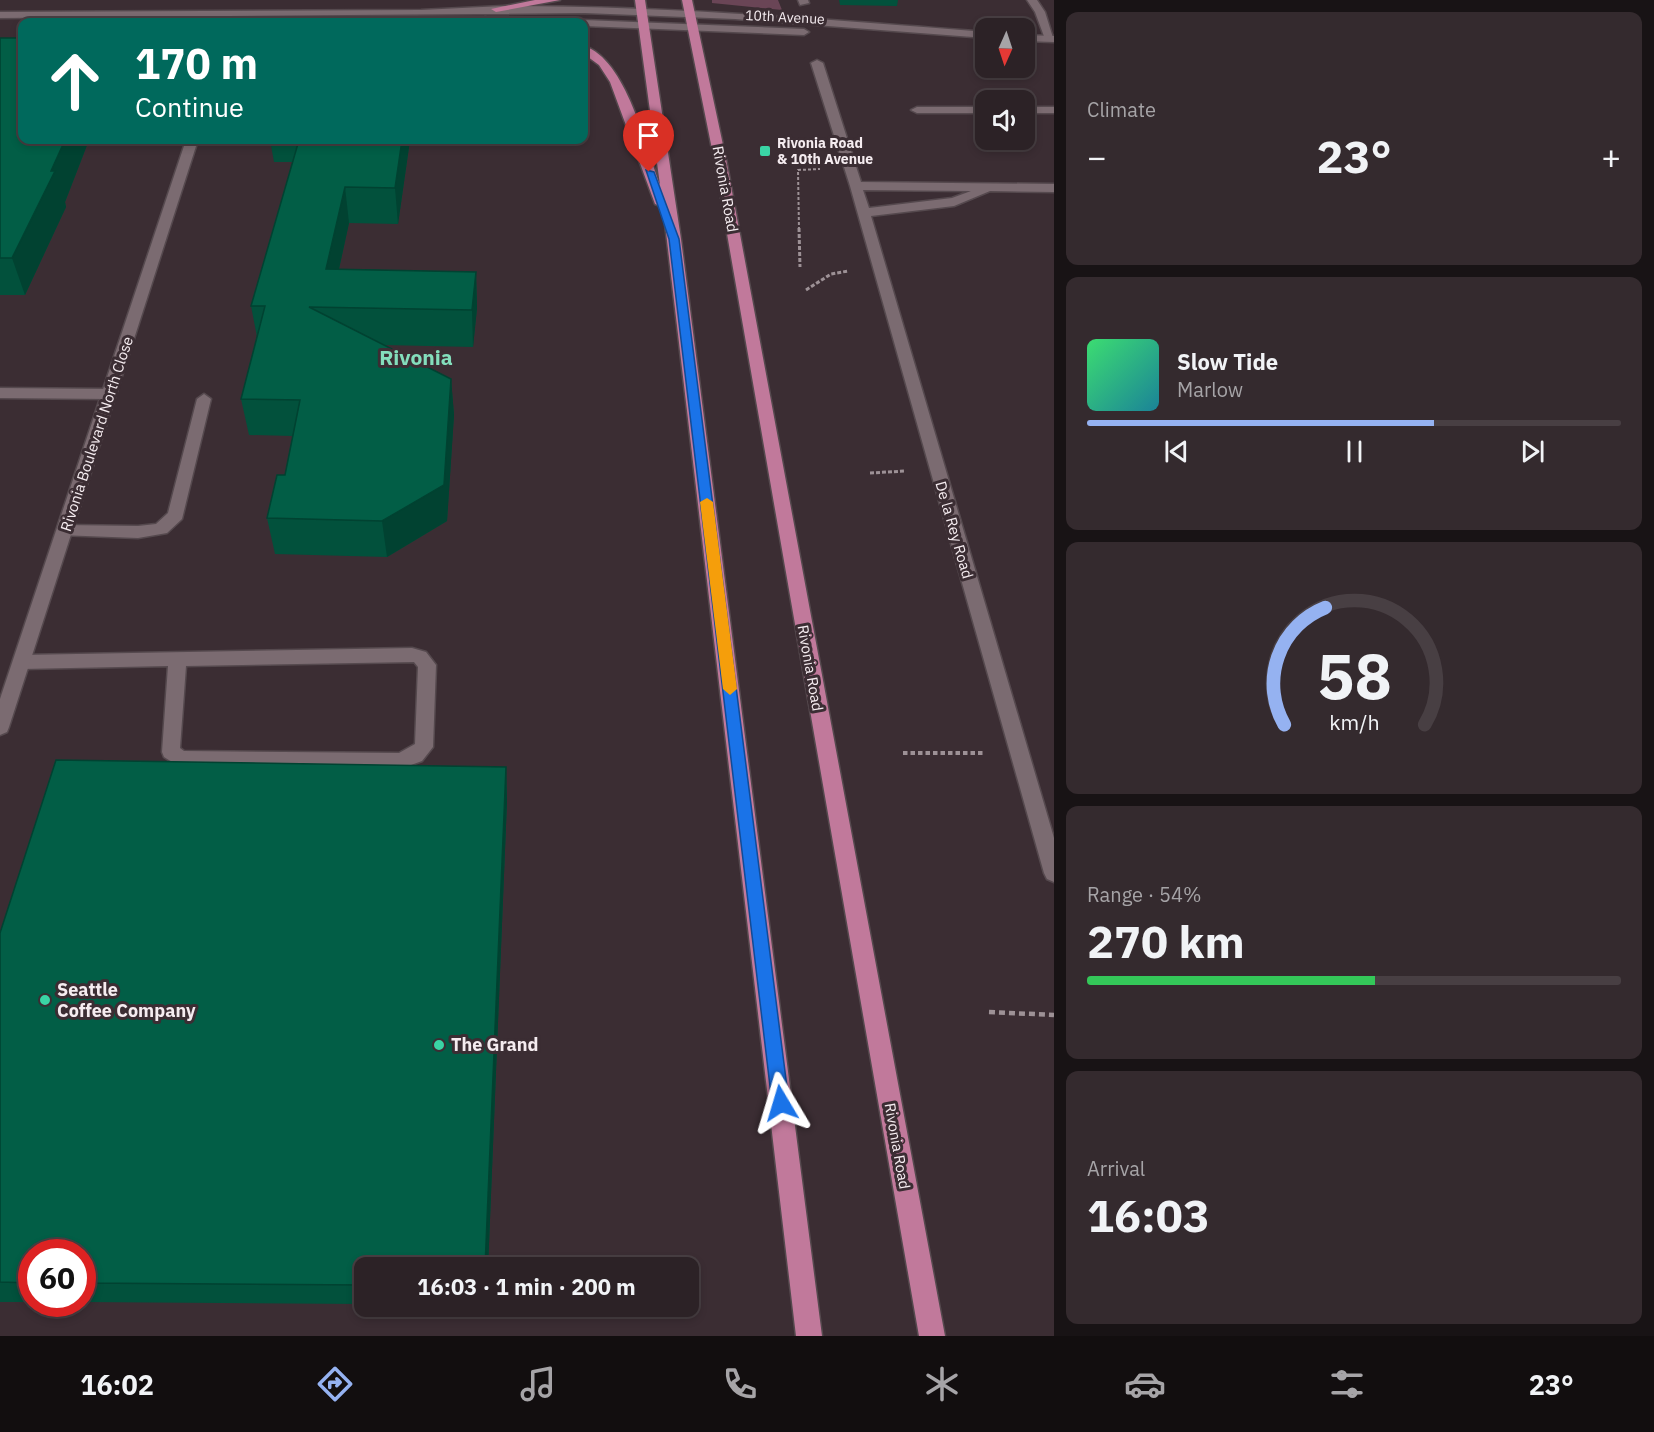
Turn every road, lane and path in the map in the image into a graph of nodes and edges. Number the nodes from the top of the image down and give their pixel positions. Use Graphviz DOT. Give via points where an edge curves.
graph roads {
  1 [pos="234,0"];
  2 [pos="555,0"];
  3 [pos="687,0"];
  4 [pos="1032,0"];
  5 [pos="496,9"];
  6 [pos="641,12"];
  7 [pos="422,13"];
  8 [pos="0,15"];
  9 [pos="172,18"];
  10 [pos="230,18"];
  11 [pos="262,18"];
  12 [pos="464,18"];
  13 [pos="691,20"];
  14 [pos="588,22"];
  15 [pos="975,36"];
  16 [pos="1035,38"];
  17 [pos="1052,39"];
  18 [pos="588,52"];
  19 [pos="816,63"];
  20 [pos="917,110"];
  21 [pos="975,110"];
  22 [pos="1035,110"];
  23 [pos="1054,110"];
  24 [pos="191,144"];
  25 [pos="850,170"];
  26 [pos="856,186"];
  27 [pos="995,187"];
  28 [pos="1054,188"];
  29 [pos="862,213"];
  30 [pos="674,239"];
  31 [pos="800,267"];
  32 [pos="879,272"];
  33 [pos="806,290"];
  34 [pos="0,393"];
  35 [pos="109,394"];
  36 [pos="204,399"];
  37 [pos="65,531"];
  38 [pos="178,659"];
  39 [pos="22,662"];
  40 [pos="0,727"];
  41 [pos="903,753"];
  42 [pos="1019,753"];
  43 [pos="1054,873"];
  44 [pos="989,1012"];
  45 [pos="1054,1015"];
  46 [pos="809,1336"];
  47 [pos="932,1336"];
  1 -- 10 [label="street"];
  2 -- 5 [label="main road"];
  3 -- 13 [label="main road, Rivonia Road"];
  4 -- 17 [label="street"];
  5 -- 6 [label="street, 10th Avenue"];
  5 -- 7 [label="street, 10th Avenue"];
  6 -- 13 [label="street, 10th Avenue"];
  6 -- 14 [label="street, 10th Avenue"];
  6 -- 30 [label="main road"];
  7 -- 11 [label="street, 10th Avenue"];
  7 -- 12 [label="street, 10th Avenue"];
  8 -- 9 [label="street, 10th Avenue"];
  13 -- 15 [label="street, 10th Avenue" via="864,36"];
  13 -- 47 [label="main road, Rivonia Road" via="720,159"];
  16 -- 17 [label="street"];
  18 -- 30 [label="main road" via="603,63 616,82"];
  19 -- 25 [label="street, De la Rey Road"];
  20 -- 21 [label="street"];
  22 -- 23 [label="street"];
  24 -- 35 [label="street, Rivonia Boulevard North Close"];
  25 -- 26 [label="street, De la Rey Road"];
  25 -- 31 [label="path" via="798,170"];
  26 -- 27 [label="street"];
  26 -- 29 [label="street, De la Rey Road"];
  27 -- 28 [label="street"];
  27 -- 29 [label="street" via="954,202"];
  29 -- 32 [label="street, De la Rey Road"];
  30 -- 46 [label="main road"];
  32 -- 33 [label="path" via="840,271"];
  32 -- 42 [label="street, De la Rey Road"];
  34 -- 35 [label="street"];
  35 -- 37 [label="street, Rivonia Boulevard North Close"];
  36 -- 37 [label="street" via="176,515 161,529"];
  37 -- 39 [label="street, Rivonia Boulevard North Close"];
  38 -- 38 [label="street" via="420,657 427,665 424,747 400,761 180,759 171,752 170,740"];
  38 -- 39 [label="street"];
  39 -- 40 [label="street, Rivonia Boulevard North Close"];
  41 -- 42 [label="path"];
  42 -- 43 [label="street, De la Rey Road"];
  44 -- 45 [label="path"];
}
